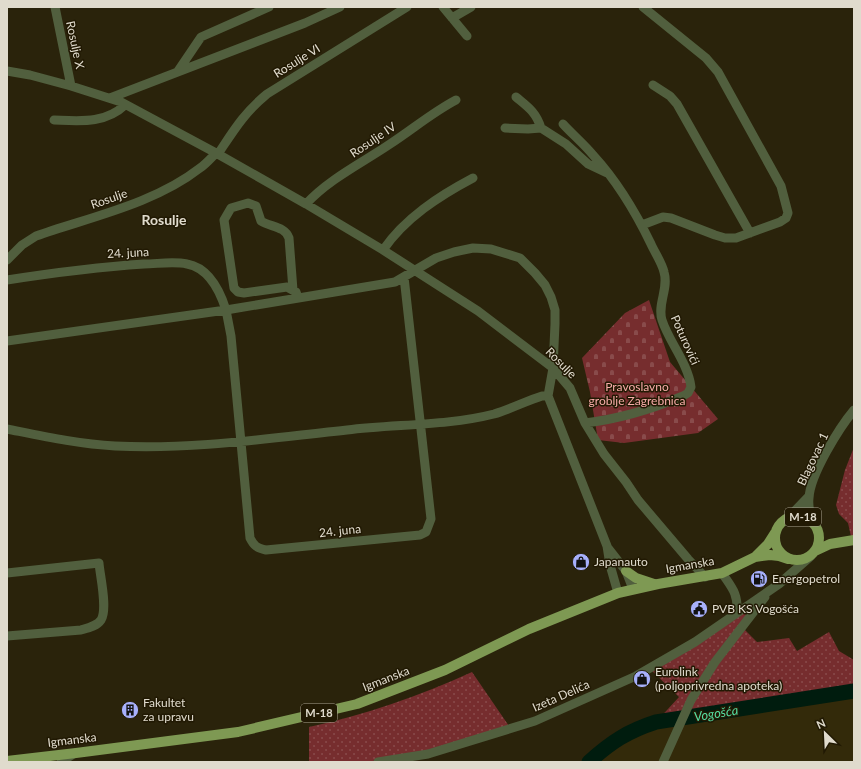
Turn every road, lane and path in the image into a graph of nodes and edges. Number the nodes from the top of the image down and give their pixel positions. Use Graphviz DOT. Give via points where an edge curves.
graph roads {
  1 [pos="55,7"];
  2 [pos="269,7"];
  3 [pos="340,7"];
  4 [pos="406,7"];
  5 [pos="443,7"];
  6 [pos="471,7"];
  7 [pos="643,7"];
  8 [pos="452,18"];
  9 [pos="468,36"];
  10 [pos="7,71"];
  11 [pos="178,71"];
  12 [pos="71,86"];
  13 [pos="653,86"];
  14 [pos="516,96"];
  15 [pos="110,98"];
  16 [pos="456,100"];
  17 [pos="126,105"];
  18 [pos="54,120"];
  19 [pos="563,124"];
  20 [pos="505,128"];
  21 [pos="541,128"];
  22 [pos="217,154"];
  23 [pos="609,174"];
  24 [pos="473,178"];
  25 [pos="306,204"];
  26 [pos="642,225"];
  27 [pos="750,233"];
  28 [pos="383,250"];
  29 [pos="7,260"];
  30 [pos="414,270"];
  31 [pos="404,277"];
  32 [pos="7,280"];
  33 [pos="293,290"];
  34 [pos="298,298"];
  35 [pos="226,310"];
  36 [pos="7,341"];
  37 [pos="553,368"];
  38 [pos="548,396"];
  39 [pos="854,410"];
  40 [pos="585,423"];
  41 [pos="421,424"];
  42 [pos="7,428"];
  43 [pos="241,441"];
  44 [pos="809,496"];
  45 [pos="788,518"];
  46 [pos="813,522"];
  47 [pos="818,532"];
  48 [pos="775,533"];
  49 [pos="854,540"];
  50 [pos="842,541"];
  51 [pos="607,546"];
  52 [pos="813,554"];
  53 [pos="755,557"];
  54 [pos="789,560"];
  55 [pos="626,571"];
  56 [pos="7,573"];
  57 [pos="722,573"];
  58 [pos="789,576"];
  59 [pos="705,577"];
  60 [pos="655,584"];
  61 [pos="633,589"];
  62 [pos="769,592"];
  63 [pos="618,593"];
  64 [pos="737,612"];
  65 [pos="7,636"];
  66 [pos="76,753"];
  67 [pos="429,758"];
  68 [pos="7,761"];
  69 [pos="61,762"];
  70 [pos="378,762"];
  71 [pos="663,762"];
  1 -- 12 [label="street, Rosulje X"];
  2 -- 11 [label="street" via="201,37"];
  3 -- 11 [label="street" via="305,23"];
  4 -- 22 [label="street, Rosulje VI" via="267,94 238,123"];
  5 -- 8 [label="street"];
  6 -- 8 [label="street"];
  7 -- 27 [label="street" via="712,63 781,186 788,213 786,218"];
  8 -- 9 [label="street"];
  10 -- 12 [label="street, Rosulje"];
  11 -- 15 [label="street"];
  12 -- 15 [label="street, Rosulje"];
  13 -- 27 [label="street" via="670,96 677,104"];
  14 -- 21 [label="street" via="537,117"];
  15 -- 17 [label="street, Rosulje"];
  16 -- 25 [label="street, Rosulje IV" via="318,192"];
  17 -- 18 [label="street" via="103,119 86,122"];
  17 -- 22 [label="street, Rosulje"];
  19 -- 23 [label="street, Poturovići"];
  20 -- 21 [label="street"];
  21 -- 23 [label="street" via="566,144 588,164"];
  22 -- 25 [label="street, Rosulje"];
  22 -- 29 [label="street, Rosulje" via="173,186 142,200 36,236"];
  23 -- 26 [label="street, Poturovići"];
  24 -- 28 [label="street" via="424,208 405,224"];
  25 -- 28 [label="street, Rosulje"];
  26 -- 27 [label="street" via="663,217 725,238 736,238"];
  26 -- 40 [label="street, Poturovići" via="664,272 665,281 660,306 663,323 692,387 683,396 650,408 609,420"];
  28 -- 30 [label="street, Rosulje"];
  30 -- 31 [label="street"];
  30 -- 37 [label="street, Rosulje" via="478,311"];
  30 -- 37 [label="street" via="436,258 473,248 491,249 520,258 546,285 551,297 555,324"];
  31 -- 34 [label="street" via="394,282"];
  31 -- 41 [label="street"];
  32 -- 35 [label="street, 24. juna" via="104,267 187,264 203,272 212,281"];
  33 -- 33 [label="street" via="287,287 244,293 234,288 224,220 231,208 248,203 256,206 261,221 287,232"];
  33 -- 34 [label="street"];
  34 -- 35 [label="street"];
  35 -- 36 [label="street"];
  35 -- 43 [label="street, 24. juna" via="232,336"];
  37 -- 38 [label="street"];
  37 -- 40 [label="street, Rosulje" via="570,388"];
  38 -- 41 [label="street" via="495,413"];
  38 -- 51 [label="street"];
  39 -- 44 [label="street, Blagovac 1" via="829,446"];
  40 -- 59 [label="street, Rosulje" via="638,500"];
  41 -- 43 [label="street"];
  41 -- 43 [label="street, 24. juna" via="431,519 426,532 420,535 266,550 253,545 250,538"];
  42 -- 43 [label="street" via="63,440 114,446 191,446"];
  44 -- 45 [label="street"];
  44 -- 46 [label="street, Blagovac 1"];
  45 -- 46 [label="main road, M-18" via="801,516"];
  45 -- 48 [label="main road, M-18" via="780,524"];
  46 -- 47 [label="main road, M-18"];
  47 -- 50 [label="main road, M-18"];
  47 -- 52 [label="main road, M-18" via="819,538"];
  48 -- 53 [label="main road, Igmanska / M-18"];
  48 -- 54 [label="main road, M-18" via="776,548"];
  49 -- 50 [label="main road, M-18"];
  50 -- 52 [label="main road, M-18" via="830,544"];
  51 -- 55 [label="street"];
  51 -- 63 [label="street"];
  52 -- 54 [label="main road, M-18" via="804,560"];
  52 -- 58 [label="street, Izeta Delića"];
  53 -- 54 [label="main road, Igmanska / M-18" via="770,555"];
  53 -- 57 [label="main road, Igmanska / M-18"];
  54 -- 58 [label="street"];
  55 -- 60 [label="main road" via="636,578"];
  55 -- 61 [label="street"];
  56 -- 65 [label="street" via="99,563 104,607 98,624 81,630"];
  57 -- 59 [label="main road, Igmanska / M-18"];
  57 -- 64 [label="street" via="736,594"];
  58 -- 62 [label="street, Izeta Delića"];
  59 -- 60 [label="main road, Igmanska / M-18"];
  60 -- 61 [label="main road, Igmanska / M-18"];
  61 -- 63 [label="main road, Igmanska / M-18"];
  62 -- 64 [label="street, Izeta Delića"];
  62 -- 71 [label="street" via="715,662 691,700"];
  63 -- 66 [label="main road, Igmanska / M-18" via="529,629 445,670 357,704 238,732"];
  64 -- 67 [label="street, Izeta Delića" via="695,642 636,676 535,721"];
  66 -- 68 [label="main road, Igmanska / M-18"];
  66 -- 69 [label="street"];
  67 -- 70 [label="street, Izeta Delića"];
}
